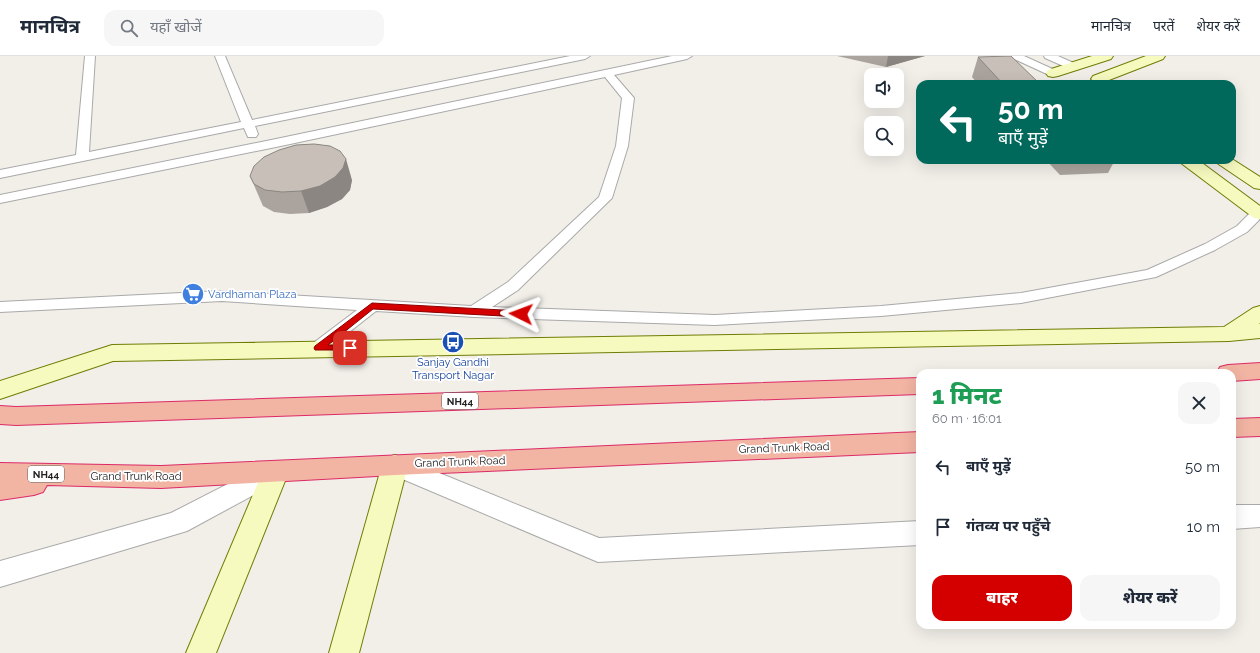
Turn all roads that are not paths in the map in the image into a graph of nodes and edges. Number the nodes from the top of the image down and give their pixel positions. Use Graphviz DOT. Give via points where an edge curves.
graph roads {
  1 [pos="90,56"];
  2 [pos="220,56"];
  3 [pos="585,56"];
  4 [pos="687,56"];
  5 [pos="1016,56"];
  6 [pos="1049,56"];
  7 [pos="1106,56"];
  8 [pos="1158,56"];
  9 [pos="1074,67"];
  10 [pos="1053,73"];
  11 [pos="608,74"];
  12 [pos="1067,80"];
  13 [pos="1094,80"];
  14 [pos="1102,80"];
  15 [pos="248,124"];
  16 [pos="258,147"];
  17 [pos="82,158"];
  18 [pos="1192,164"];
  19 [pos="1229,164"];
  20 [pos="0,174"];
  21 [pos="1260,184"];
  22 [pos="0,199"];
  23 [pos="1259,213"];
  24 [pos="372,306"];
  25 [pos="0,308"];
  26 [pos="474,312"];
  27 [pos="1260,313"];
  28 [pos="1260,331"];
  29 [pos="1229,334"];
  30 [pos="318,348"];
  31 [pos="1260,371"];
  32 [pos="1236,372"];
  33 [pos="916,386"];
  34 [pos="0,390"];
  35 [pos="0,415"];
  36 [pos="1260,427"];
  37 [pos="1236,428"];
  38 [pos="916,442"];
  39 [pos="395,465"];
  40 [pos="276,471"];
  41 [pos="0,473"];
  42 [pos="92,476"];
  43 [pos="0,489"];
  44 [pos="1260,516"];
  45 [pos="1236,517"];
  46 [pos="916,533"];
  47 [pos="0,574"];
  48 [pos="202,651"];
  49 [pos="344,653"];
  1 -- 17 [label="lane"];
  2 -- 15 [label="lane"];
  3 -- 15 [label="lane"];
  4 -- 11 [label="lane"];
  5 -- 10 [label="lane"];
  6 -- 9 [label="lane"];
  7 -- 9 [label="main road"];
  8 -- 14 [label="main road"];
  9 -- 10 [label="main road"];
  9 -- 13 [label="main road"];
  10 -- 12 [label="main road"];
  11 -- 16 [label="lane"];
  11 -- 26 [label="lane" via="628,98 622,146 605,198 513,286"];
  15 -- 16 [label="lane"];
  15 -- 17 [label="lane"];
  16 -- 22 [label="lane"];
  17 -- 20 [label="lane"];
  18 -- 23 [label="main road"];
  19 -- 21 [label="main road"];
  23 -- 26 [label="lane" via="1242,229 1151,274 1021,298 882,311 715,320"];
  24 -- 25 [label="lane" via="222,296"];
  24 -- 26 [label="lane"];
  24 -- 30 [label="lane"];
  27 -- 29 [label="main road"];
  28 -- 29 [label="main road"];
  29 -- 30 [label="main road"];
  30 -- 34 [label="main road" via="112,353"];
  31 -- 32 [label="highway"];
  33 -- 35 [label="highway, NH44"];
  36 -- 37 [label="highway"];
  38 -- 39 [label="highway, Grand Trunk Road / NH44"];
  39 -- 40 [label="highway, Grand Trunk Road / NH44"];
  39 -- 46 [label="street" via="598,550"];
  39 -- 49 [label="main road"];
  40 -- 42 [label="highway, Grand Trunk Road / NH44" via="161,477"];
  40 -- 47 [label="street" via="177,523"];
  40 -- 48 [label="main road"];
  41 -- 42 [label="highway, Grand Trunk Road / NH44"];
  42 -- 43 [label="highway"];
  44 -- 45 [label="street"];
}
